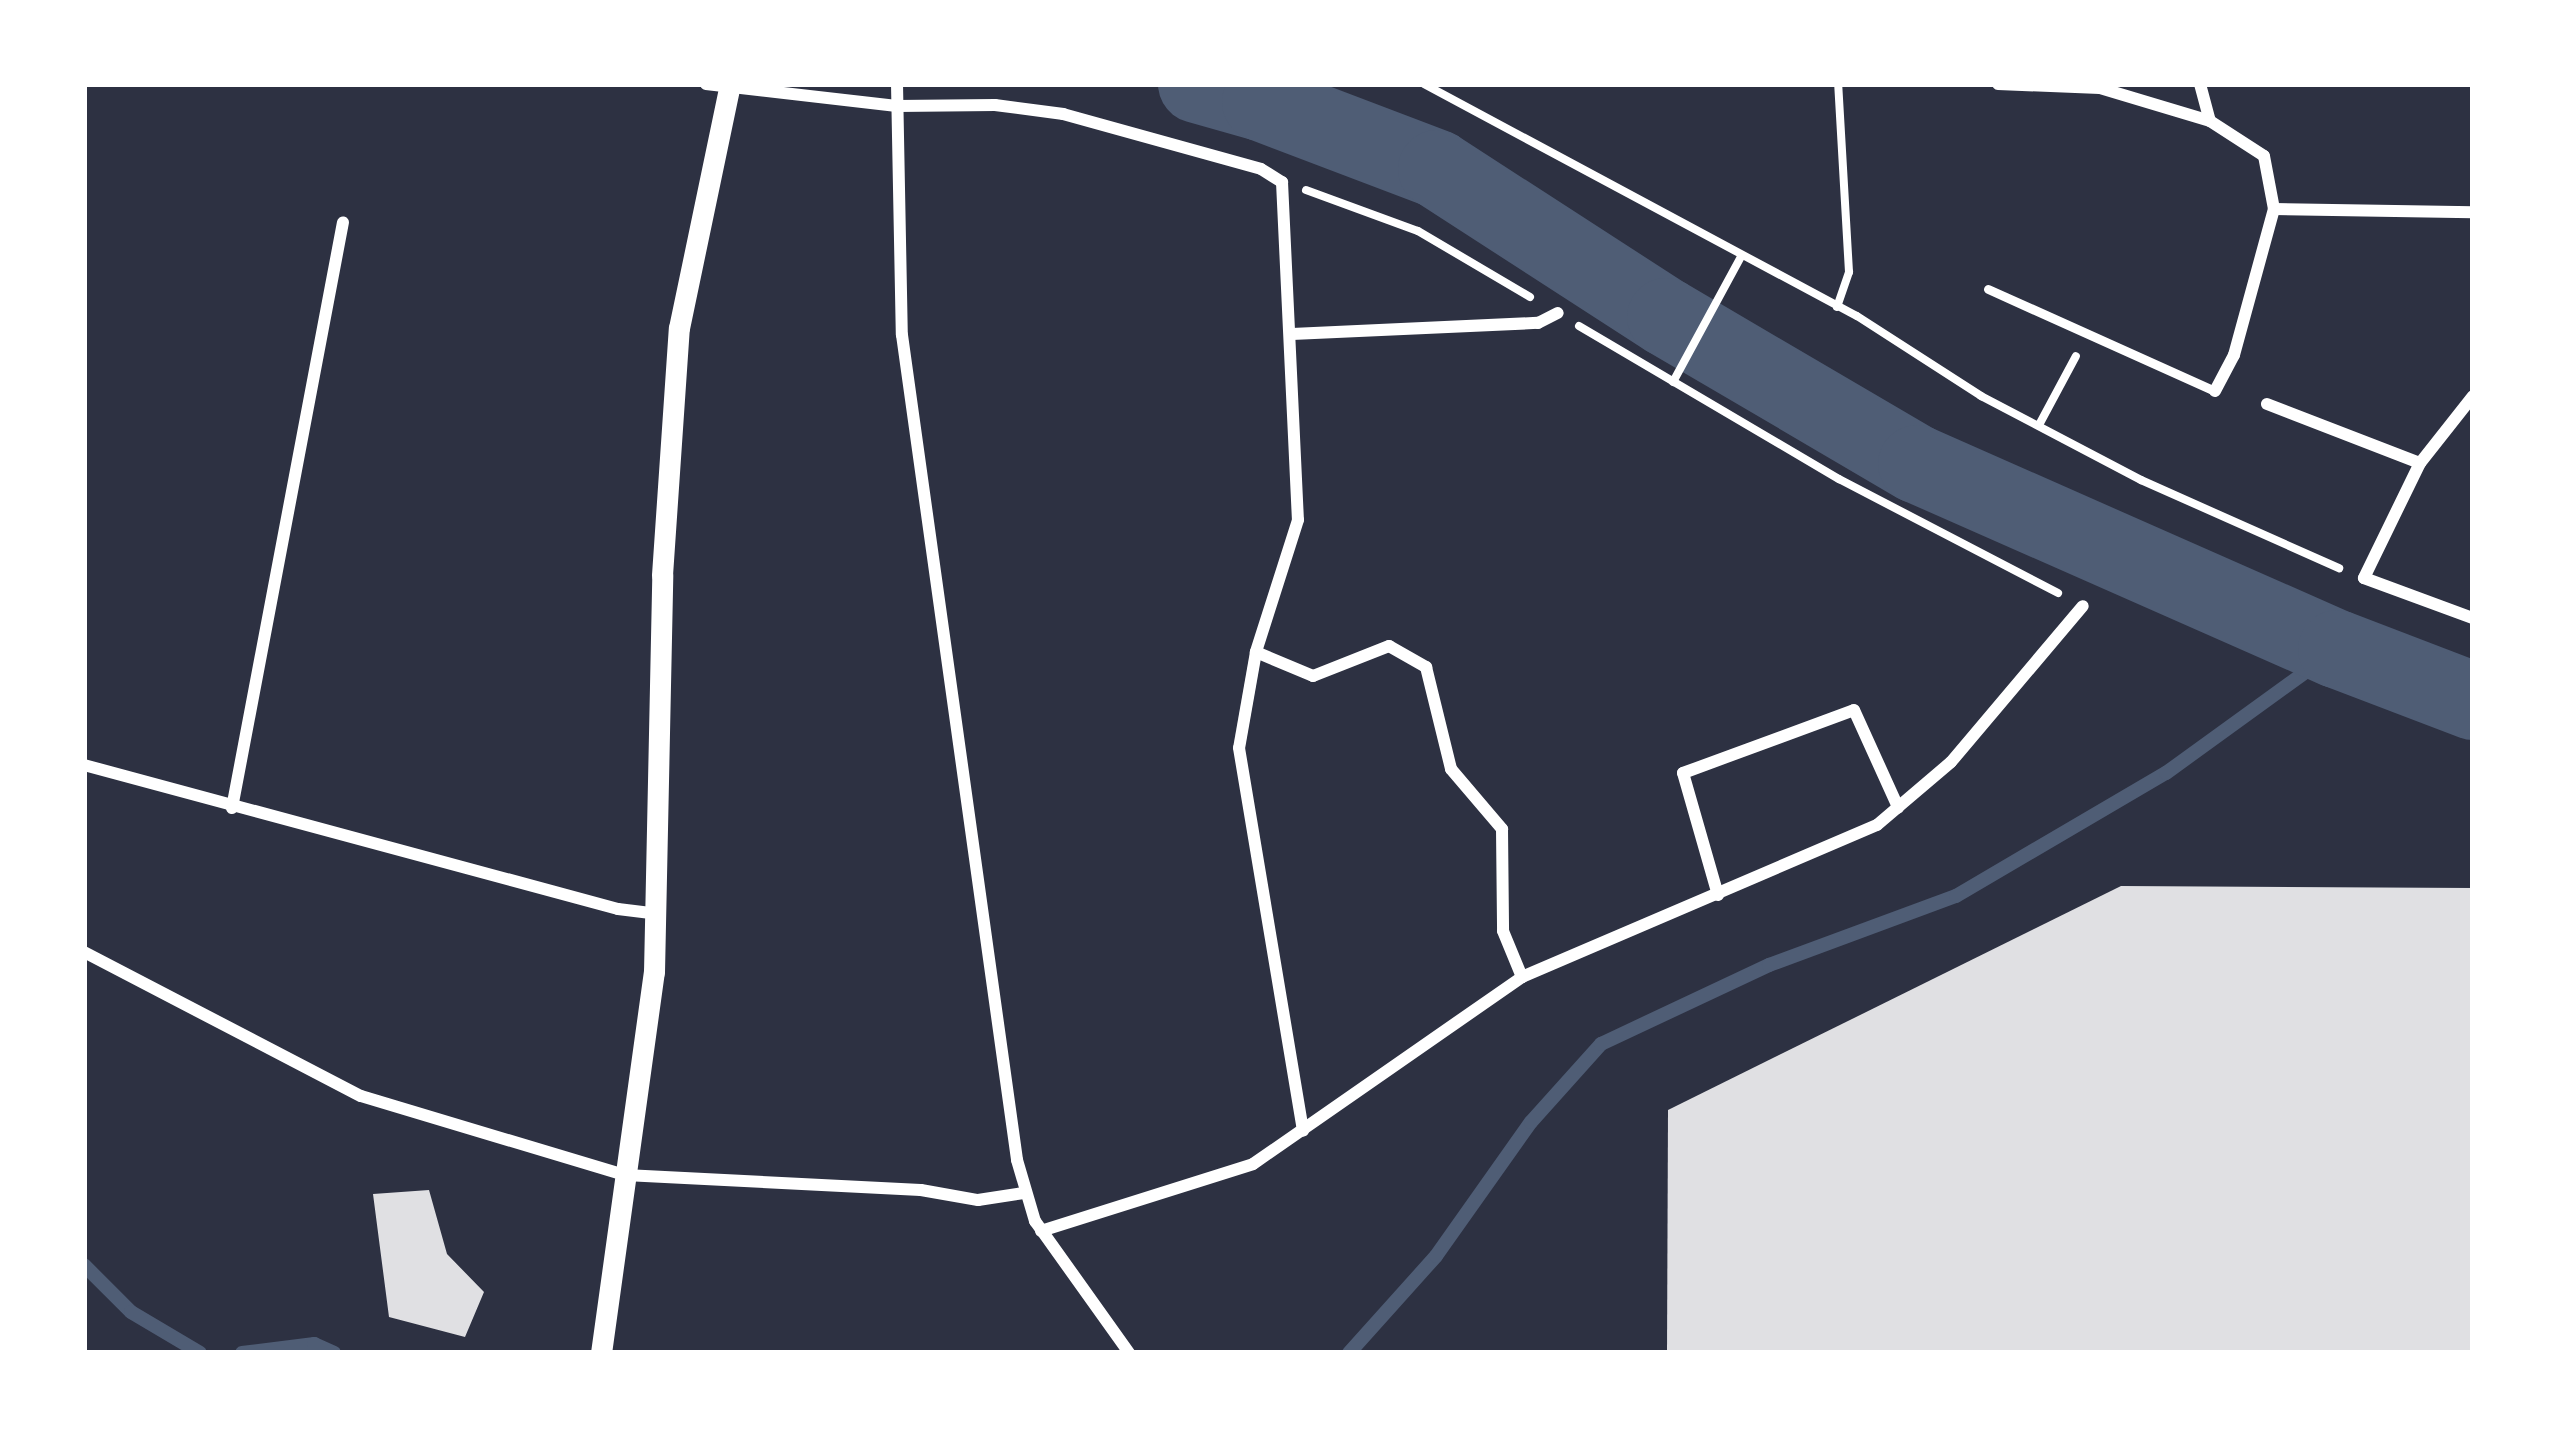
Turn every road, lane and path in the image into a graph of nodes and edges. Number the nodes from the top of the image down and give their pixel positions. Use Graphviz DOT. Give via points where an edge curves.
graph roads {
  1 [pos="706,84"];
  2 [pos="1424,84"];
  3 [pos="1838,84"];
  4 [pos="1998,84"];
  5 [pos="2200,84"];
  6 [pos="730,86"];
  7 [pos="897,87"];
  8 [pos="897,106"];
  9 [pos="2210,121"];
  10 [pos="1282,182"];
  11 [pos="2274,209"];
  12 [pos="2473,212"];
  13 [pos="343,222"];
  14 [pos="1741,257"];
  15 [pos="1988,289"];
  16 [pos="1837,307"];
  17 [pos="1558,313"];
  18 [pos="1292,334"];
  19 [pos="2087,334"];
  20 [pos="1672,382"];
  21 [pos="2215,391"];
  22 [pos="2473,396"];
  23 [pos="2267,404"];
  24 [pos="2039,425"];
  25 [pos="2420,463"];
  26 [pos="2364,578"];
  27 [pos="2084,606"];
  28 [pos="2473,618"];
  29 [pos="1256,652"];
  30 [pos="84,767"];
  31 [pos="232,808"];
  32 [pos="1898,808"];
  33 [pos="1718,895"];
  34 [pos="657,914"];
  35 [pos="84,952"];
  36 [pos="1522,977"];
  37 [pos="1303,1130"];
  38 [pos="625,1175"];
  39 [pos="1022,1192"];
  40 [pos="1041,1231"];
  41 [pos="601,1353"];
  42 [pos="1129,1353"];
  1 -- 6 [label="street"];
  2 -- 14 [label="path"];
  3 -- 16 [label="path" via="1849,272"];
  4 -- 9 [label="street" via="2100,88"];
  5 -- 9 [label="street"];
  6 -- 8 [label="street"];
  6 -- 34 [label="street" via="679,328 668,442"];
  7 -- 8 [label="street"];
  8 -- 10 [label="street" via="995,104 1063,114"];
  8 -- 39 [label="street" via="902,335"];
  9 -- 11 [label="street" via="2264,156"];
  10 -- 17 [label="path" via="1418,231"];
  10 -- 18 [label="street"];
  11 -- 12 [label="street"];
  11 -- 21 [label="street" via="2234,355"];
  13 -- 31 [label="street"];
  14 -- 16 [label="path"];
  14 -- 20 [label="path"];
  15 -- 19 [label="lane"];
  16 -- 24 [label="path"];
  17 -- 18 [label="street" via="1538,322"];
  17 -- 20 [label="path"];
  18 -- 29 [label="street" via="1298,520"];
  19 -- 21 [label="lane"];
  19 -- 24 [label="path"];
  20 -- 27 [label="path"];
  22 -- 25 [label="street"];
  23 -- 25 [label="street"];
  24 -- 26 [label="path" via="2242,528"];
  25 -- 26 [label="street"];
  26 -- 28 [label="street"];
  27 -- 32 [label="street" via="1951,762"];
  29 -- 36 [label="street" via="1312,676 1389,646 1426,667 1451,769 1502,830 1503,932"];
  29 -- 37 [label="street" via="1239,748"];
  30 -- 31 [label="street"];
  31 -- 34 [label="street"];
  32 -- 33 [label="street" via="1877,825"];
  32 -- 33 [label="street" via="1854,710 1683,773"];
  33 -- 36 [label="street"];
  34 -- 38 [label="street"];
  35 -- 38 [label="street" via="361,1096"];
  36 -- 37 [label="street"];
  37 -- 40 [label="street" via="1253,1164"];
  38 -- 39 [label="street" via="978,1200"];
  38 -- 41 [label="street"];
  39 -- 40 [label="street"];
  40 -- 42 [label="street"];
}
